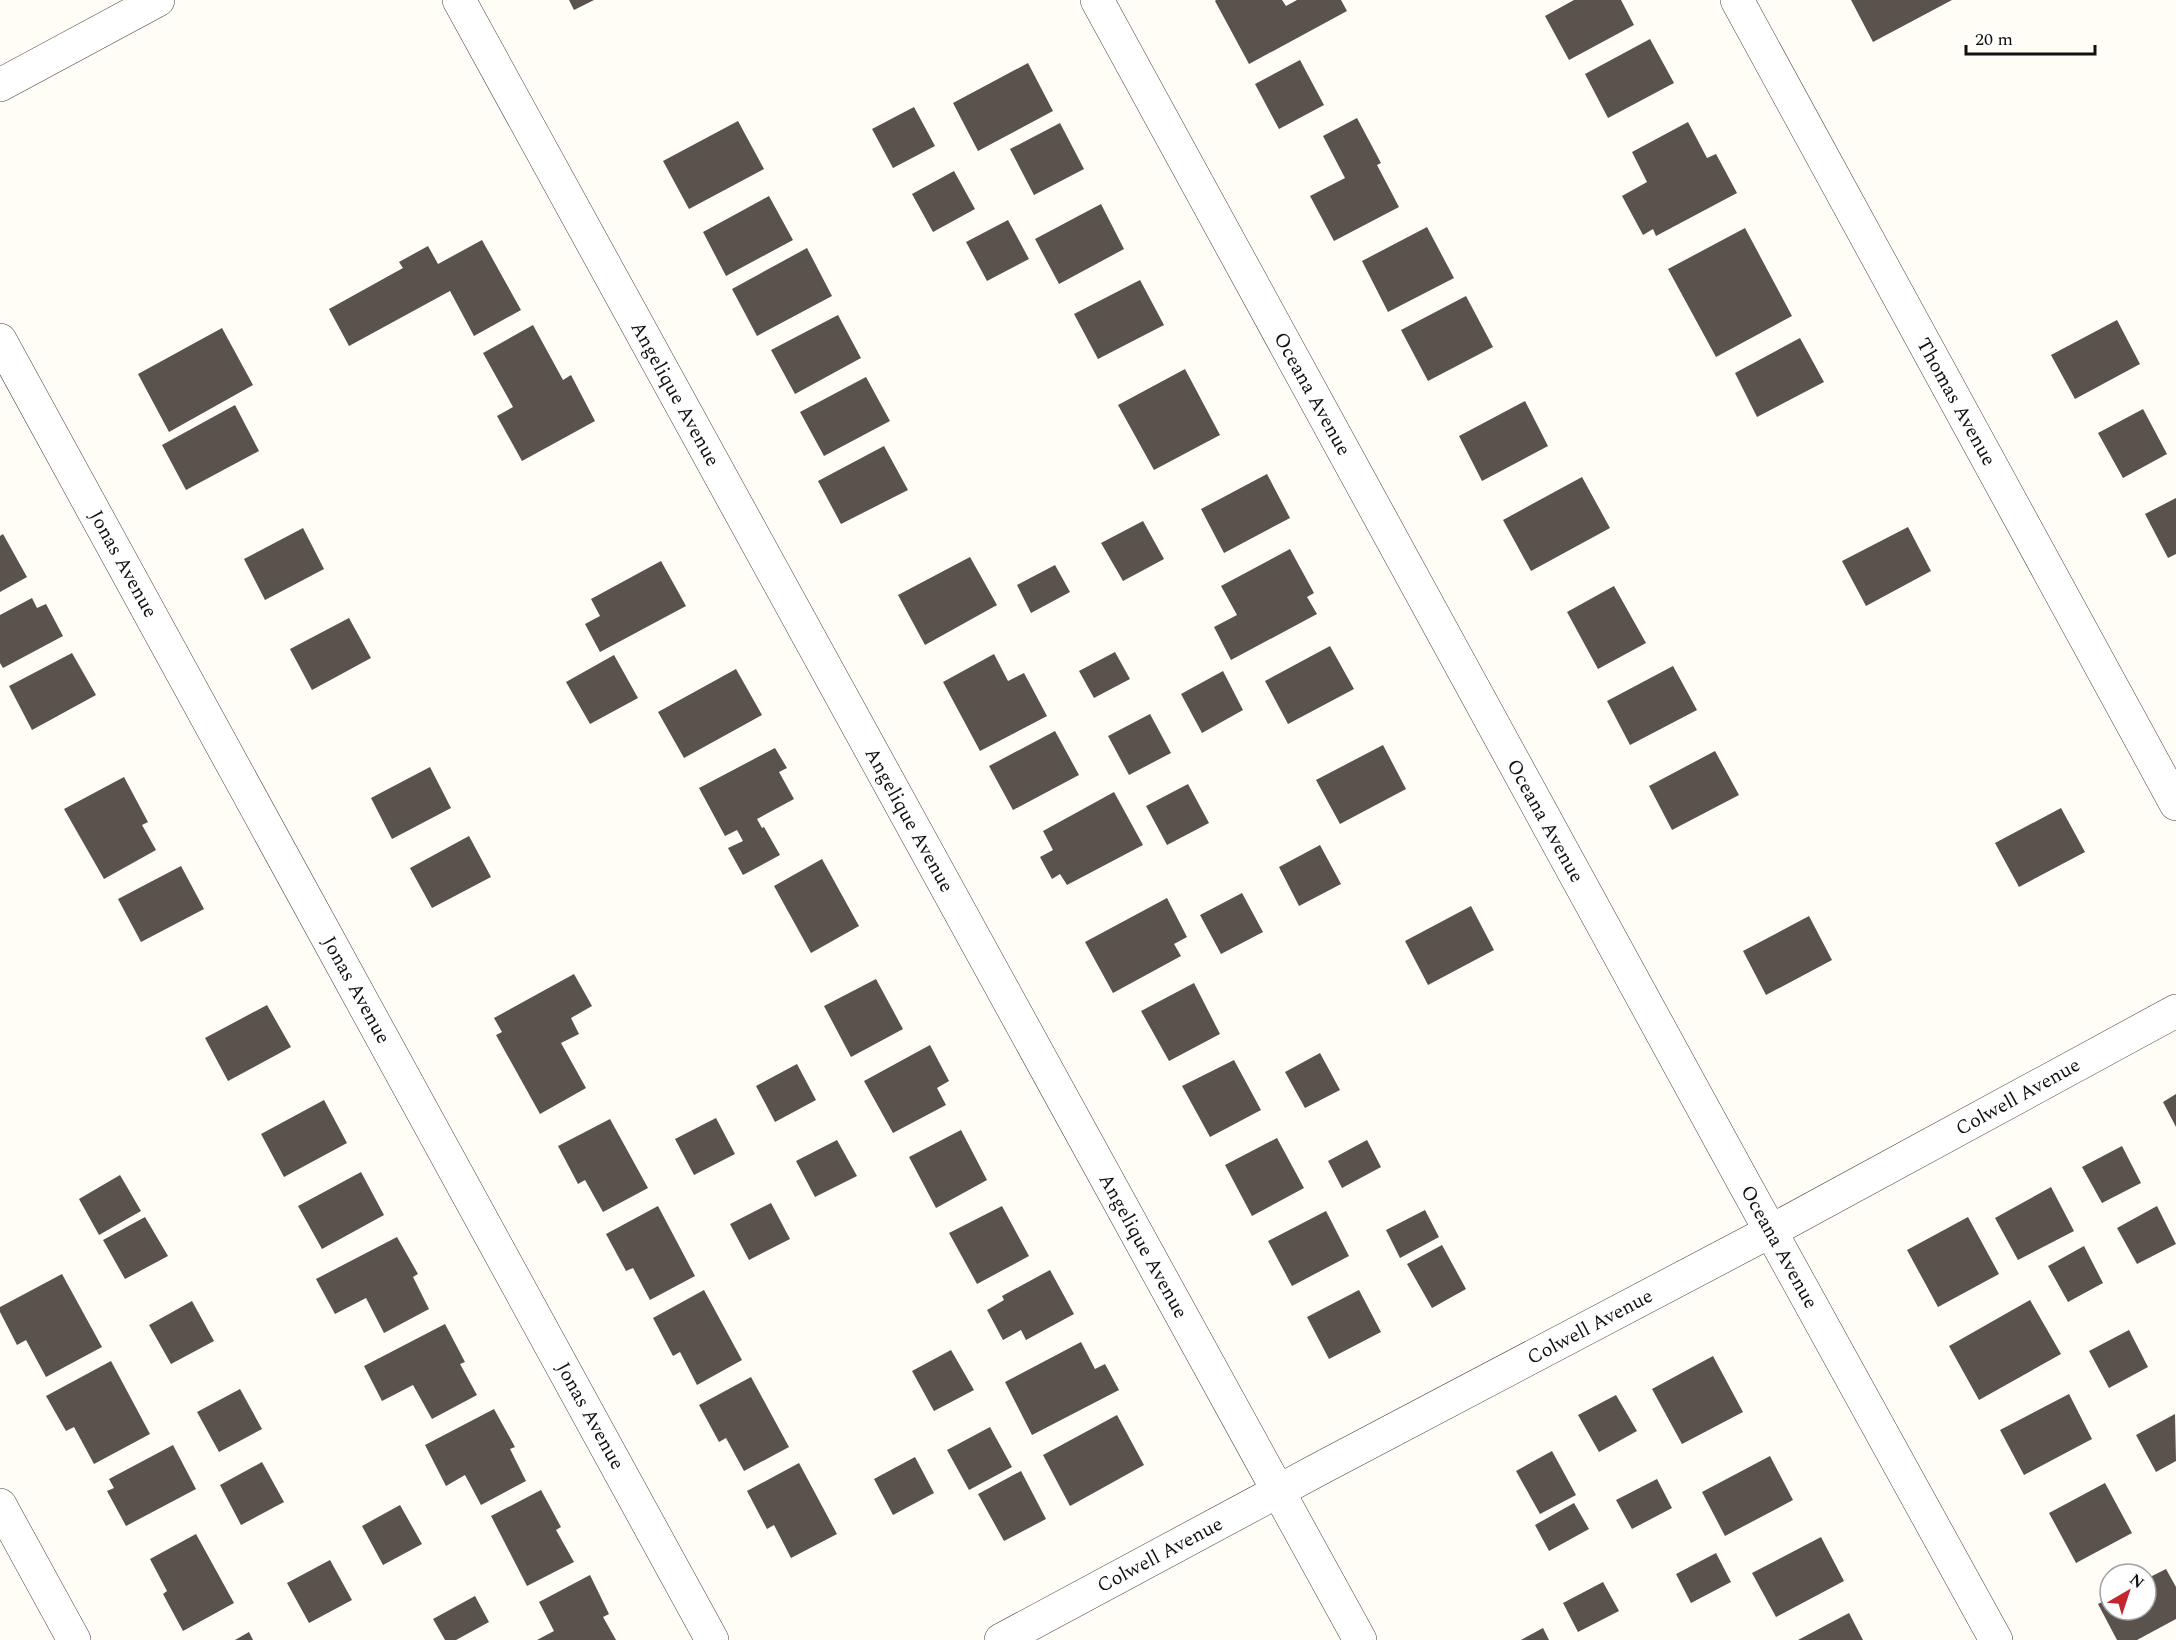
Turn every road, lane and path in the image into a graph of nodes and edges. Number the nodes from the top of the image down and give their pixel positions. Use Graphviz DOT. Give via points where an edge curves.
graph roads {
  1 [pos="158,0"];
  2 [pos="459,0"];
  3 [pos="1096,0"];
  4 [pos="1737,0"];
  5 [pos="0,85"];
  6 [pos="0,340"];
  7 [pos="2176,804"];
  8 [pos="2176,1011"];
  9 [pos="1771,1232"];
  10 [pos="1278,1492"];
  11 [pos="0,1505"];
  12 [pos="74,1640"];
  13 [pos="712,1640"];
  14 [pos="1001,1640"];
  15 [pos="1360,1640"];
  16 [pos="1996,1640"];
  1 -- 5 [label="street"];
  2 -- 10 [label="street, Angelique Avenue"];
  3 -- 9 [label="street, Oceana Avenue"];
  4 -- 7 [label="street, Thomas Avenue"];
  6 -- 13 [label="street, Jonas Avenue"];
  8 -- 9 [label="street, Colwell Avenue"];
  9 -- 10 [label="street, Colwell Avenue"];
  9 -- 16 [label="street, Oceana Avenue"];
  10 -- 14 [label="street, Colwell Avenue"];
  10 -- 15 [label="street, Angelique Avenue"];
  11 -- 12 [label="street"];
}
